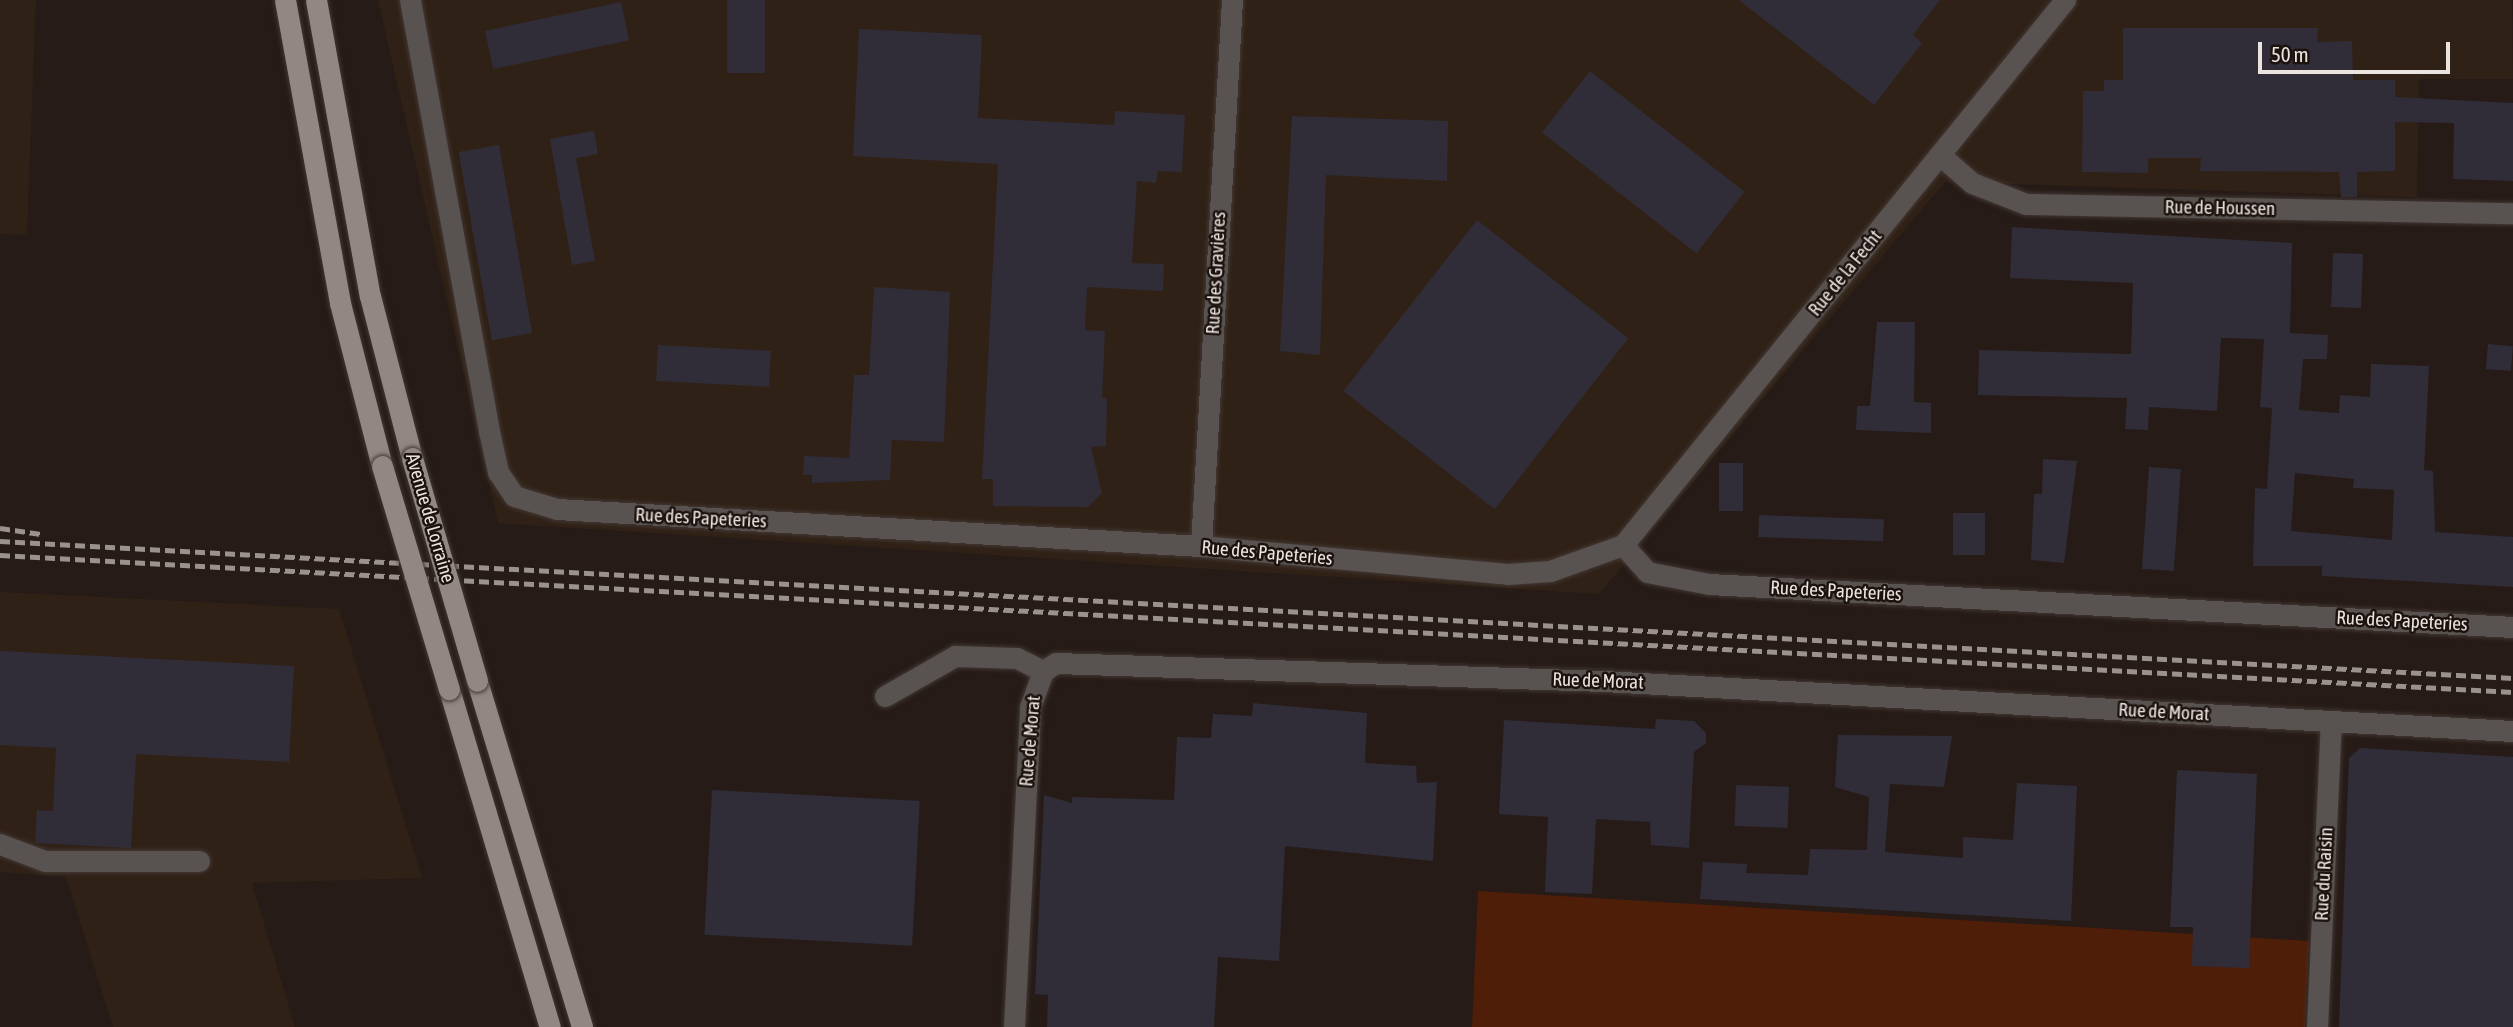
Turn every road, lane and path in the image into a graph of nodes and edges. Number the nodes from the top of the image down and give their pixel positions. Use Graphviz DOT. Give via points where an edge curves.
graph roads {
  1 [pos="285,0"];
  2 [pos="316,0"];
  3 [pos="410,0"];
  4 [pos="1232,0"];
  5 [pos="2065,0"];
  6 [pos="1941,156"];
  7 [pos="2513,213"];
  8 [pos="1623,545"];
  9 [pos="1201,547"];
  10 [pos="2513,627"];
  11 [pos="1043,671"];
  12 [pos="885,696"];
  13 [pos="2331,722"];
  14 [pos="2513,732"];
  15 [pos="0,844"];
  16 [pos="199,861"];
  17 [pos="550,1027"];
  18 [pos="582,1027"];
  19 [pos="1014,1027"];
  20 [pos="2317,1027"];
  1 -- 17 [label="main road, Avenue de Lorraine, bridge" via="340,303 382,466"];
  2 -- 18 [label="main road, Avenue de Lorraine, bridge" via="370,296 412,458"];
  3 -- 9 [label="street, Rue des Papeteries" via="489,431 498,472 514,496 557,509"];
  4 -- 9 [label="street, Rue des Gravières"];
  5 -- 6 [label="street, Rue de la Fecht"];
  6 -- 7 [label="street, Rue de Houssen" via="1972,183 2026,204"];
  6 -- 8 [label="street, Rue de la Fecht"];
  8 -- 9 [label="street, Rue des Papeteries" via="1550,571 1508,575"];
  8 -- 10 [label="street, Rue des Papeteries" via="1647,572 1709,584"];
  11 -- 12 [label="street" via="1017,658 955,656"];
  11 -- 13 [label="street, Rue de Morat" via="1056,663 1093,660"];
  11 -- 19 [label="street, Rue de Morat" via="1030,707"];
  13 -- 14 [label="street, Rue de Morat"];
  13 -- 20 [label="street, Rue du Raisin"];
  15 -- 16 [label="street" via="45,860"];
}
